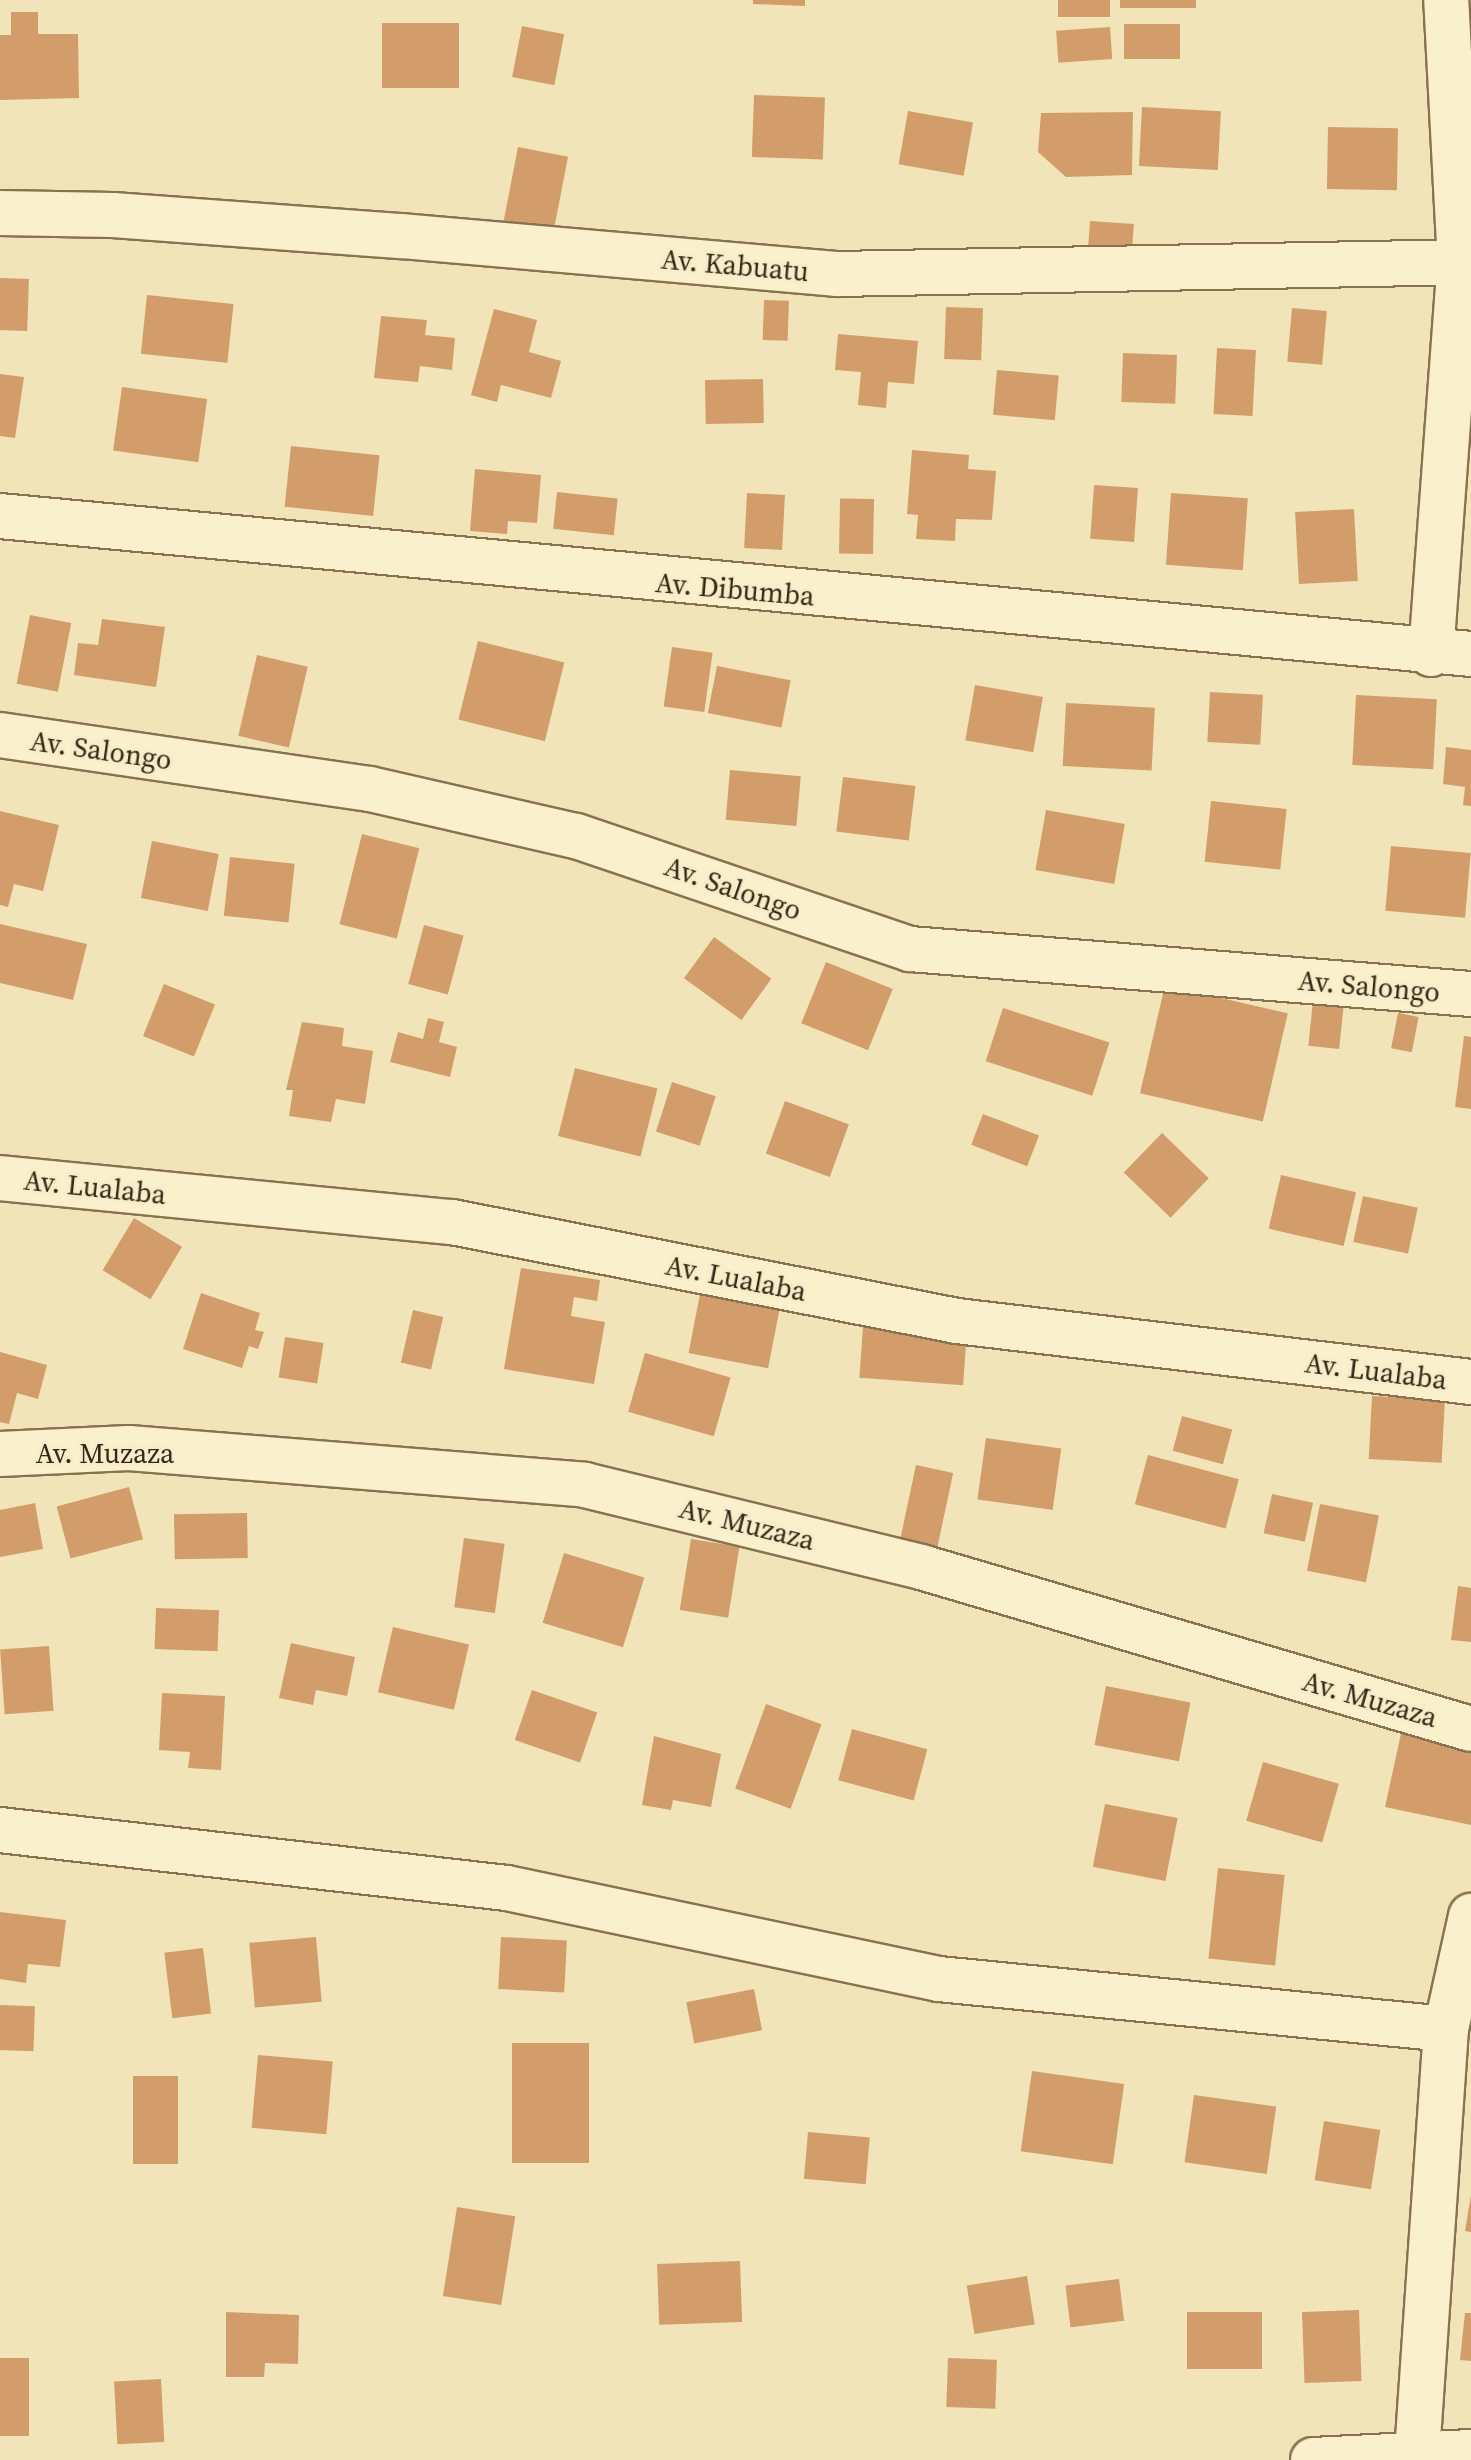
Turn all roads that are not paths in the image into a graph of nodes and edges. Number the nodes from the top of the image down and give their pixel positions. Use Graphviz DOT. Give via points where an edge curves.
graph roads {
  1 [pos="1446,0"];
  2 [pos="0,213"];
  3 [pos="1466,262"];
  4 [pos="0,516"];
  5 [pos="1451,654"];
  6 [pos="0,735"];
  7 [pos="1471,994"];
  8 [pos="0,1178"];
  9 [pos="1471,1382"];
  10 [pos="0,1454"];
  11 [pos="1471,1729"];
  12 [pos="0,1830"];
  13 [pos="1471,1916"];
  14 [pos="1446,2029"];
  15 [pos="1471,2452"];
  16 [pos="1417,2454"];
  17 [pos="1313,2460"];
  1 -- 3 [label="street"];
  2 -- 3 [label="street, Av. Kabuatu" via="113,215 402,236 836,274"];
  3 -- 5 [label="street"];
  4 -- 5 [label="street, Av. Dibumba"];
  6 -- 7 [label="street, Av. Salongo" via="370,789 576,836 910,949"];
  8 -- 9 [label="street, Av. Lualaba" via="452,1222 957,1321"];
  10 -- 11 [label="street, Av. Muzaza" via="129,1448 585,1485 921,1567"];
  12 -- 14 [label="street" via="507,1888 939,1979"];
  13 -- 14 [label="street"];
  14 -- 16 [label="street"];
  15 -- 16 [label="street"];
  16 -- 17 [label="street"];
}
